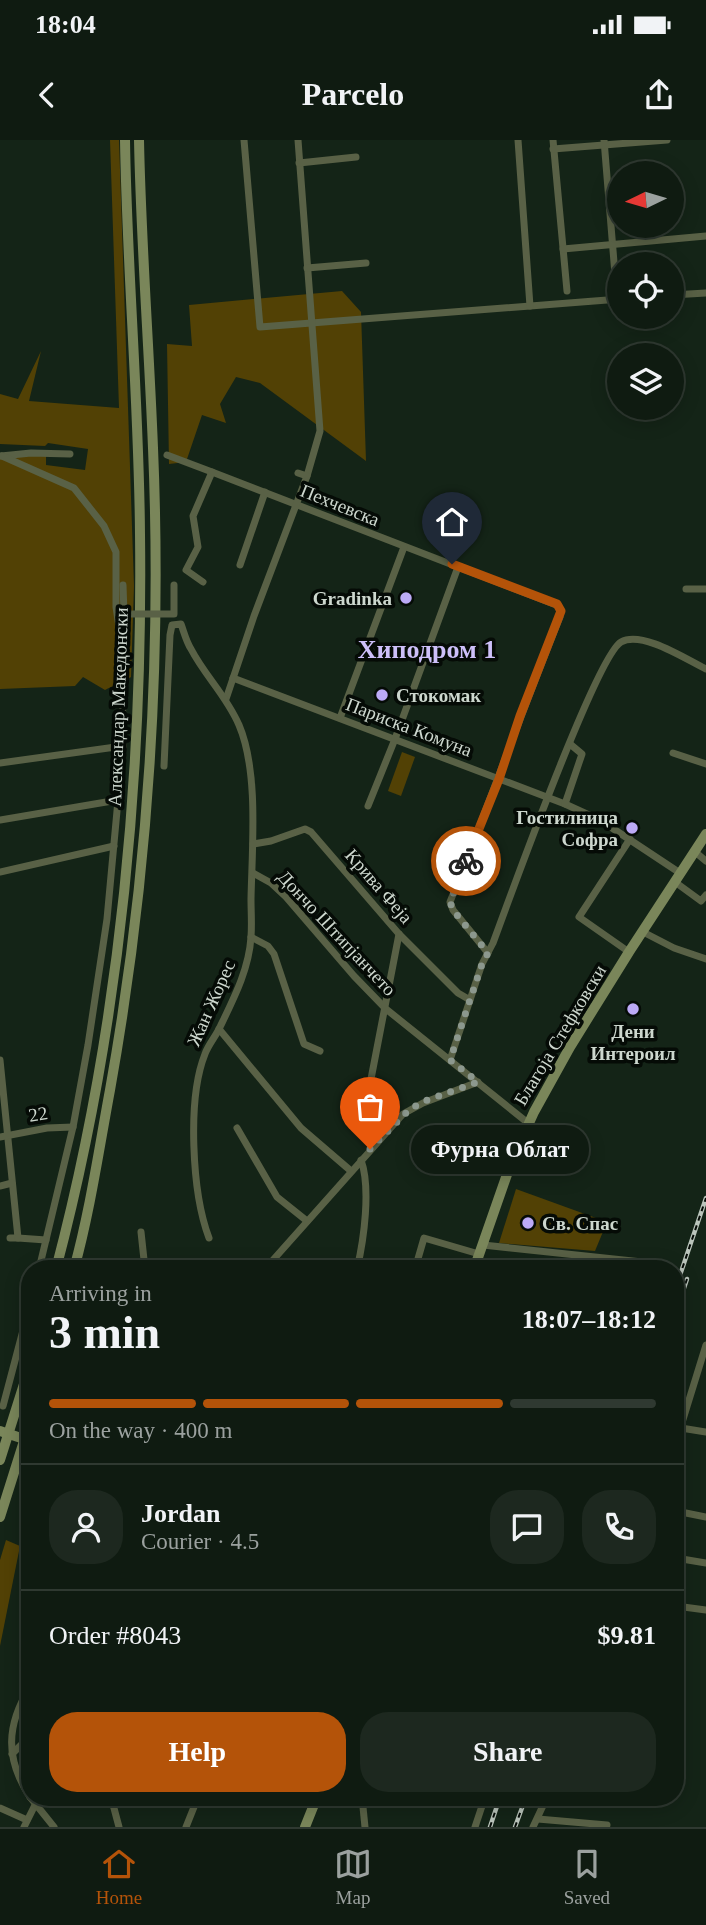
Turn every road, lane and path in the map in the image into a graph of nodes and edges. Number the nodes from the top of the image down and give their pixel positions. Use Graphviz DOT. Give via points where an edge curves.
graph roads {
  1 [pos="125,140"];
  2 [pos="139,140"];
  3 [pos="244,140"];
  4 [pos="298,140"];
  5 [pos="518,140"];
  6 [pos="553,140"];
  7 [pos="667,140"];
  8 [pos="604,143"];
  9 [pos="554,149"];
  10 [pos="356,158"];
  11 [pos="299,163"];
  12 [pos="706,236"];
  13 [pos="612,244"];
  14 [pos="563,249"];
  15 [pos="613,252"];
  16 [pos="366,263"];
  17 [pos="307,268"];
  18 [pos="567,291"];
  19 [pos="706,293"];
  20 [pos="684,294"];
  21 [pos="607,300"];
  22 [pos="530,306"];
  23 [pos="312,323"];
  24 [pos="70,454"];
  25 [pos="167,455"];
  26 [pos="1,456"];
  27 [pos="212,472"];
  28 [pos="298,473"];
  29 [pos="307,476"];
  30 [pos="265,492"];
  31 [pos="296,503"];
  32 [pos="404,547"];
  33 [pos="240,565"];
  34 [pos="458,567"];
  35 [pos="203,582"];
  36 [pos="123,585"];
  37 [pos="174,585"];
  38 [pos="686,589"];
  39 [pos="706,589"];
  40 [pos="706,669"];
  41 [pos="233,678"];
  42 [pos="226,699"];
  43 [pos="340,718"];
  44 [pos="395,739"];
  45 [pos="570,744"];
  46 [pos="123,746"];
  47 [pos="673,753"];
  48 [pos="0,763"];
  49 [pos="706,764"];
  50 [pos="164,766"];
  51 [pos="499,779"];
  52 [pos="549,797"];
  53 [pos="118,800"];
  54 [pos="565,804"];
  55 [pos="368,806"];
  56 [pos="0,820"];
  57 [pos="706,834"];
  58 [pos="630,839"];
  59 [pos="253,844"];
  60 [pos="114,846"];
  61 [pos="694,850"];
  62 [pos="706,861"];
  63 [pos="0,872"];
  64 [pos="253,873"];
  65 [pos="677,877"];
  66 [pos="706,895"];
  67 [pos="643,932"];
  68 [pos="399,933"];
  69 [pos="251,937"];
  70 [pos="629,952"];
  71 [pos="488,953"];
  72 [pos="706,959"];
  73 [pos="470,1000"];
  74 [pos="386,1009"];
  75 [pos="219,1029"];
  76 [pos="320,1051"];
  77 [pos="0,1060"];
  78 [pos="450,1060"];
  79 [pos="371,1079"];
  80 [pos="478,1082"];
  81 [pos="528,1123"];
  82 [pos="73,1127"];
  83 [pos="237,1128"];
  84 [pos="4,1136"];
  85 [pos="361,1160"];
  86 [pos="351,1171"];
  87 [pos="12,1184"];
  88 [pos="0,1186"];
  89 [pos="307,1222"];
  90 [pos="141,1232"];
  91 [pos="209,1238"];
  92 [pos="46,1240"];
  93 [pos="481,1249"];
  94 [pos="41,1260"];
  95 [pos="58,1260"];
  96 [pos="76,1260"];
  97 [pos="144,1260"];
  98 [pos="273,1260"];
  99 [pos="358,1260"];
  100 [pos="418,1260"];
  101 [pos="477,1260"];
  102 [pos="614,1260"];
  103 [pos="21,1338"];
  104 [pos="706,1345"];
  105 [pos="21,1394"];
  106 [pos="3,1406"];
  107 [pos="684,1418"];
  108 [pos="684,1428"];
  109 [pos="0,1431"];
  110 [pos="706,1432"];
  111 [pos="21,1438"];
  112 [pos="21,1450"];
  113 [pos="0,1460"];
  114 [pos="684,1513"];
  115 [pos="0,1517"];
  116 [pos="706,1517"];
  117 [pos="684,1559"];
  118 [pos="706,1563"];
  119 [pos="684,1607"];
  120 [pos="706,1610"];
  121 [pos="21,1701"];
  122 [pos="21,1746"];
  123 [pos="12,1755"];
  124 [pos="21,1781"];
  125 [pos="35,1806"];
  126 [pos="36,1806"];
  127 [pos="113,1806"];
  128 [pos="194,1806"];
  129 [pos="313,1806"];
  130 [pos="363,1806"];
  131 [pos="482,1806"];
  132 [pos="543,1806"];
  133 [pos="0,1808"];
  134 [pos="538,1819"];
  135 [pos="26,1824"];
  136 [pos="607,1825"];
  137 [pos="54,1827"];
  138 [pos="119,1827"];
  139 [pos="186,1827"];
  140 [pos="305,1827"];
  141 [pos="365,1827"];
  142 [pos="475,1827"];
  143 [pos="533,1827"];
  1 -- 95 [label="street, Александар Македонски" via="141,534 133,789 101,1052"];
  2 -- 96 [label="street, Александар Македонски" via="153,449 153,722 122,1026"];
  3 -- 23 [label="street" via="260,327"];
  4 -- 11 [label="street"];
  5 -- 22 [label="street"];
  6 -- 9 [label="street"];
  7 -- 8 [label="street"];
  8 -- 9 [label="street"];
  8 -- 13 [label="street"];
  9 -- 14 [label="street"];
  10 -- 11 [label="street"];
  11 -- 17 [label="street"];
  12 -- 13 [label="street"];
  13 -- 14 [label="street"];
  13 -- 15 [label="street"];
  14 -- 18 [label="street"];
  16 -- 17 [label="street"];
  17 -- 23 [label="street"];
  19 -- 20 [label="street"];
  21 -- 22 [label="street"];
  22 -- 23 [label="street"];
  23 -- 29 [label="street" via="320,431"];
  24 -- 26 [label="street"];
  25 -- 27 [label="street, Пехчевска"];
  26 -- 46 [label="street" via="74,488 113,544 122,648"];
  27 -- 30 [label="street, Пехчевска"];
  27 -- 35 [label="street" via="193,516 198,547 186,570"];
  28 -- 29 [label="street"];
  29 -- 31 [label="street"];
  30 -- 31 [label="street, Пехчевска"];
  30 -- 33 [label="street"];
  31 -- 32 [label="street, Пехчевска"];
  31 -- 41 [label="street"];
  32 -- 34 [label="street, Пехчевска"];
  32 -- 43 [label="street"];
  34 -- 44 [label="street"];
  34 -- 51 [label="street, Пехчевска" via="559,606 561,613"];
  36 -- 37 [label="street, bridge" via="124,614 174,614"];
  38 -- 39 [label="street"];
  40 -- 45 [label="street" via="648,641 621,642 602,668"];
  41 -- 42 [label="street"];
  41 -- 43 [label="street, Париска Комуна"];
  42 -- 50 [label="street, Жан Жорес" via="191,649 181,624 172,625"];
  42 -- 59 [label="street, Жан Жорес" via="244,740"];
  43 -- 44 [label="street, Париска Комуна"];
  44 -- 51 [label="street, Париска Комуна"];
  44 -- 55 [label="street"];
  45 -- 52 [label="street"];
  45 -- 54 [label="street" via="580,750 582,758"];
  46 -- 48 [label="street"];
  46 -- 53 [label="street"];
  47 -- 49 [label="street"];
  51 -- 52 [label="street, Париска Комуна"];
  51 -- 71 [label="street" via="450,902"];
  52 -- 54 [label="street, Париска Комуна"];
  52 -- 71 [label="street"];
  53 -- 56 [label="street"];
  53 -- 60 [label="street"];
  54 -- 58 [label="street, Париска Комуна"];
  57 -- 61 [label="street, Благоја Стефковски"];
  58 -- 65 [label="street, Париска Комуна"];
  58 -- 70 [label="street" via="579,917"];
  59 -- 64 [label="street, Жан Жорес"];
  59 -- 68 [label="street, Крива Феја" via="311,832"];
  60 -- 63 [label="street"];
  60 -- 82 [label="street" via="96,995"];
  61 -- 62 [label="street"];
  61 -- 65 [label="street, Благоја Стефковски"];
  64 -- 69 [label="street, Жан Жорес"];
  64 -- 74 [label="street, Дончо Штипјанчето" via="286,897"];
  65 -- 66 [label="street, Париска Комуна" via="701,901"];
  65 -- 67 [label="street, Благоја Стефковски"];
  67 -- 70 [label="street, Благоја Стефковски"];
  67 -- 72 [label="street"];
  68 -- 73 [label="street, Крива Феја"];
  68 -- 74 [label="street"];
  69 -- 75 [label="street, Жан Жорес" via="243,977"];
  69 -- 76 [label="street" via="272,950 304,1044"];
  70 -- 81 [label="street, Благоја Стефковски"];
  71 -- 73 [label="street"];
  73 -- 78 [label="street"];
  74 -- 78 [label="street, Дончо Штипјанчето"];
  74 -- 79 [label="street"];
  75 -- 86 [label="street" via="301,1128"];
  75 -- 91 [label="street, Жан Жорес" via="206,1051 196,1086 196,1179"];
  77 -- 84 [label="street, 22"];
  78 -- 80 [label="street, Дончо Штипјанчето"];
  80 -- 81 [label="street, Дончо Штипјанчето"];
  80 -- 85 [label="street" via="409,1110"];
  81 -- 93 [label="street, Благоја Стефковски"];
  82 -- 84 [label="street, 22"];
  82 -- 92 [label="street"];
  83 -- 89 [label="street" via="277,1197"];
  84 -- 87 [label="street, 22"];
  85 -- 86 [label="street"];
  85 -- 99 [label="street" via="364,1224"];
  86 -- 89 [label="street"];
  87 -- 88 [label="street"];
  87 -- 92 [label="street, 22" via="14,1238"];
  89 -- 98 [label="street"];
  90 -- 97 [label="street"];
  92 -- 94 [label="street"];
  93 -- 100 [label="street" via="424,1238"];
  93 -- 101 [label="street, Благоја Стефковски"];
  93 -- 102 [label="street"];
  103 -- 106 [label="street"];
  104 -- 107 [label="street"];
  105 -- 113 [label="street"];
  108 -- 110 [label="street"];
  109 -- 111 [label="street, bridge"];
  112 -- 115 [label="street"];
  114 -- 116 [label="street"];
  117 -- 118 [label="street"];
  119 -- 120 [label="street"];
  121 -- 123 [label="street" via="12,1729"];
  122 -- 123 [label="street"];
  123 -- 124 [label="street"];
  125 -- 135 [label="street"];
  126 -- 137 [label="street"];
  127 -- 138 [label="street"];
  128 -- 139 [label="street"];
  129 -- 140 [label="street"];
  130 -- 141 [label="street"];
  131 -- 142 [label="street"];
  132 -- 134 [label="street"];
  133 -- 135 [label="street"];
  134 -- 136 [label="street"];
  134 -- 143 [label="street"];
}
